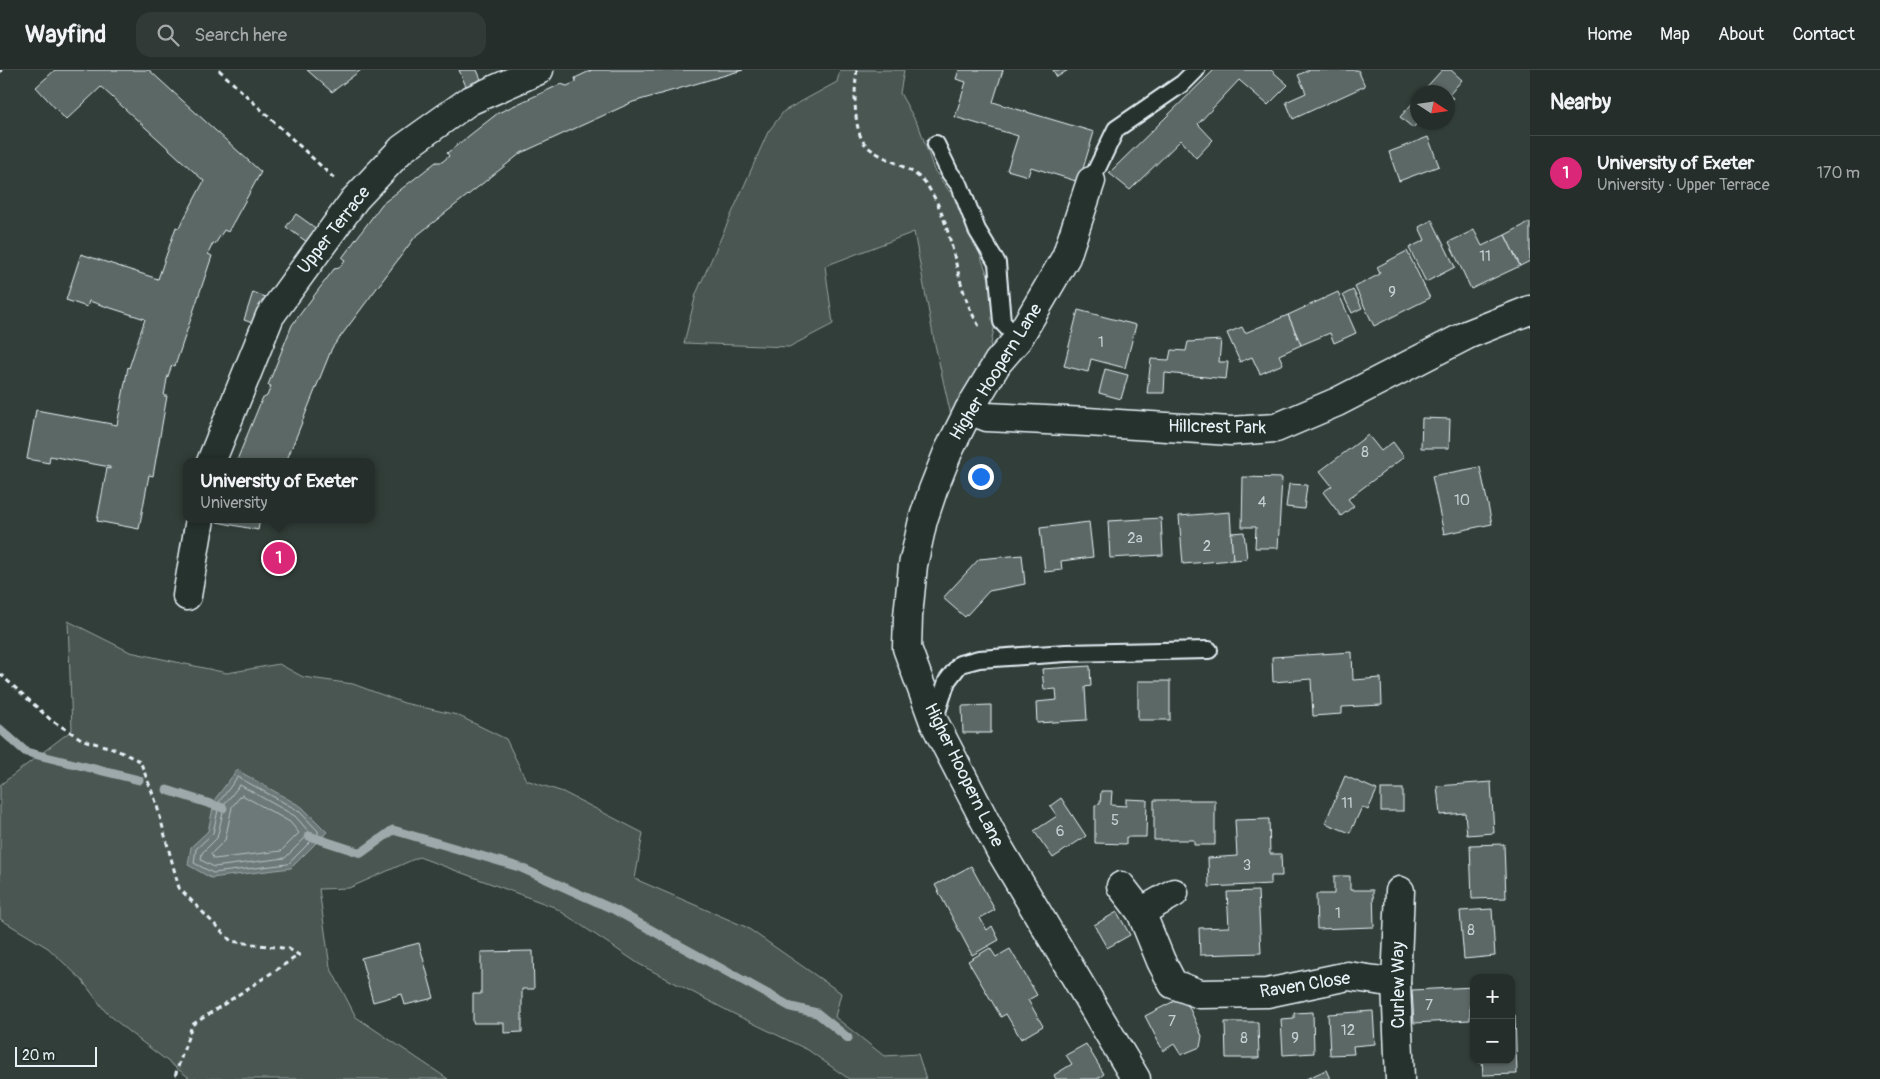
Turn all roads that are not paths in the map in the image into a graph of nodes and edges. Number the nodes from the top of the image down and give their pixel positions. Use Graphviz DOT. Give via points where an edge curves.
graph roads {
  1 [pos="539,70"];
  2 [pos="1196,70"];
  3 [pos="936,144"];
  4 [pos="1091,181"];
  5 [pos="1530,310"];
  6 [pos="1009,349"];
  7 [pos="969,410"];
  8 [pos="213,458"];
  9 [pos="199,523"];
  10 [pos="186,596"];
  11 [pos="1209,650"];
  12 [pos="934,722"];
  13 [pos="1121,886"];
  14 [pos="1400,891"];
  15 [pos="1174,893"];
  16 [pos="1141,912"];
  17 [pos="1396,983"];
  18 [pos="1136,1079"];
  19 [pos="1400,1079"];
  1 -- 8 [label="street, Upper Terrace" via="470,102 402,149 355,199 270,316"];
  2 -- 4 [label="lane" via="1183,83 1116,128"];
  3 -- 6 [label="lane" via="960,186 977,230 997,263 1002,322"];
  4 -- 6 [label="street, Higher Hoopern Lane" via="1066,258"];
  5 -- 7 [label="street, Hillcrest Park" via="1469,334 1337,402 1276,428 1231,431 987,418"];
  6 -- 7 [label="street, Higher Hoopern Lane"];
  7 -- 12 [label="street, Higher Hoopern Lane" via="933,490 913,565 907,648"];
  9 -- 10 [label="street"];
  11 -- 12 [label="lane" via="1066,653 979,659 960,664 947,681"];
  12 -- 18 [label="street, Higher Hoopern Lane" via="1000,850"];
  13 -- 16 [label="street, Raven Close"];
  14 -- 17 [label="street, Curlew Way"];
  15 -- 16 [label="street"];
  16 -- 17 [label="street, Raven Close" via="1173,984 1200,994 1267,993 1348,976"];
  17 -- 19 [label="street, Curlew Way"];
}
